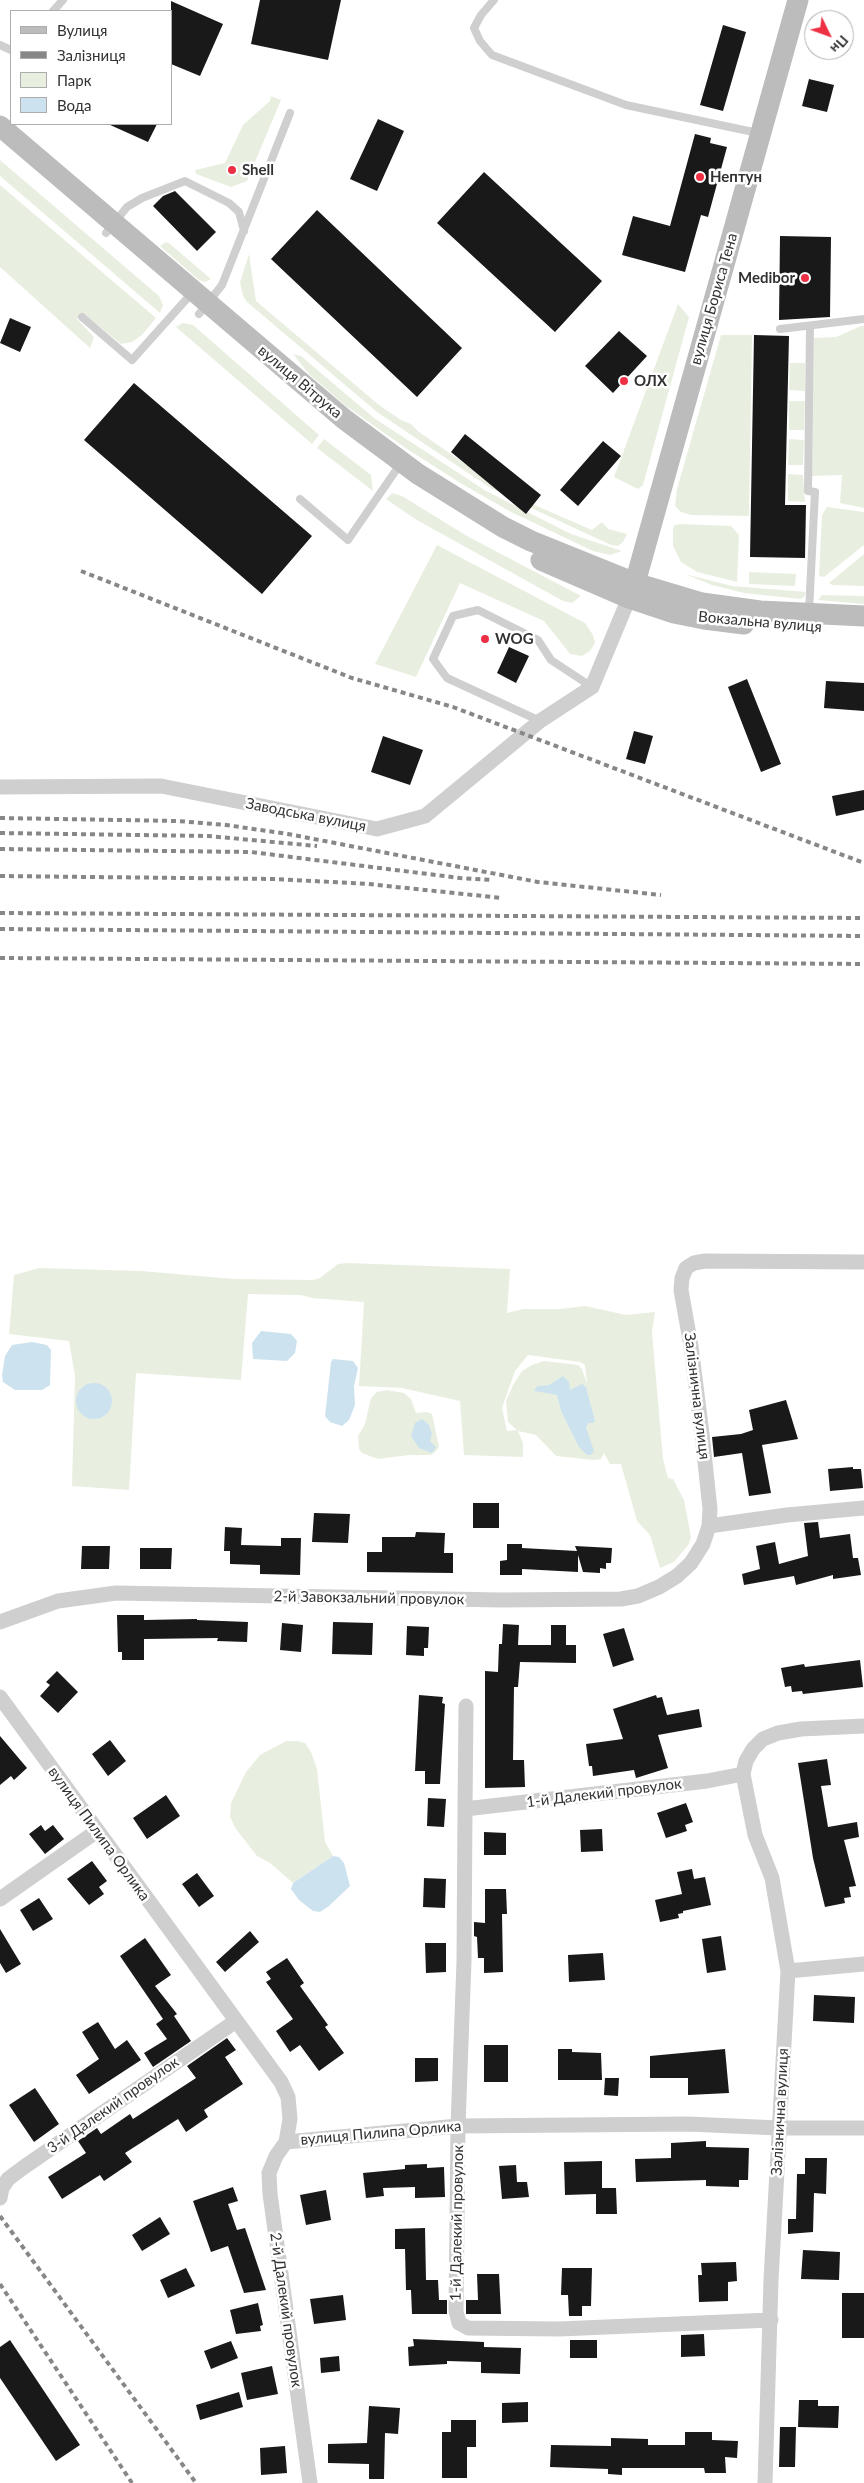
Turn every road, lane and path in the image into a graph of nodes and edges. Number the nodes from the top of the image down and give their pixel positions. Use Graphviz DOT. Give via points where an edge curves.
graph roads {
  1 [pos="63,0"];
  2 [pos="494,0"];
  3 [pos="798,0"];
  4 [pos="54,10"];
  5 [pos="290,113"];
  6 [pos="0,126"];
  7 [pos="761,134"];
  8 [pos="0,143"];
  9 [pos="110,227"];
  10 [pos="244,233"];
  11 [pos="196,302"];
  12 [pos="82,317"];
  13 [pos="864,319"];
  14 [pos="810,327"];
  15 [pos="780,329"];
  16 [pos="397,469"];
  17 [pos="300,499"];
  18 [pos="632,590"];
  19 [pos="809,613"];
  20 [pos="864,616"];
  21 [pos="864,630"];
  22 [pos="592,687"];
  23 [pos="540,721"];
  24 [pos="0,787"];
  25 [pos="864,1262"];
  26 [pos="864,1508"];
  27 [pos="709,1526"];
  28 [pos="0,1622"];
  29 [pos="0,1697"];
  30 [pos="466,1706"];
  31 [pos="864,1726"];
  32 [pos="743,1774"];
  33 [pos="465,1809"];
  34 [pos="97,1832"];
  35 [pos="0,1899"];
  36 [pos="864,1964"];
  37 [pos="788,1971"];
  38 [pos="236,2021"];
  39 [pos="458,2126"];
  40 [pos="779,2128"];
  41 [pos="864,2128"];
  42 [pos="286,2142"];
  43 [pos="0,2198"];
  44 [pos="771,2320"];
  45 [pos="310,2483"];
  46 [pos="765,2483"];
  1 -- 4 [label="lane"];
  2 -- 7 [label="lane" via="474,28 480,42 492,55 626,105"];
  3 -- 7 [label="main road, вулиця Бориса Тена"];
  5 -- 10 [label="lane"];
  6 -- 9 [label="main road, вулиця Вітрука"];
  7 -- 18 [label="main road, вулиця Бориса Тена"];
  8 -- 9 [label="main road, вулиця Вітрука"];
  9 -- 10 [label="lane" via="130,205 185,181 229,202 239,212"];
  9 -- 11 [label="main road, вулиця Вітрука"];
  10 -- 11 [label="lane" via="222,285"];
  11 -- 12 [label="lane" via="132,360"];
  11 -- 16 [label="main road, вулиця Вітрука" via="334,428"];
  13 -- 14 [label="lane"];
  14 -- 15 [label="lane"];
  14 -- 19 [label="lane" via="808,491 815,492"];
  16 -- 17 [label="lane" via="348,540"];
  16 -- 18 [label="main road, вулиця Вітрука" via="453,513 519,550"];
  18 -- 19 [label="main road, Вокзальна вулиця" via="720,606"];
  18 -- 21 [label="main road, Вокзальна вулиця" via="674,613 704,619 738,624"];
  18 -- 22 [label="street"];
  19 -- 20 [label="main road, Вокзальна вулиця"];
  22 -- 23 [label="street, Заводська вулиця"];
  22 -- 23 [label="lane" via="551,660 538,640 478,610 453,616 433,659 447,678"];
  23 -- 24 [label="street, Заводська вулиця" via="425,816 377,829 161,786"];
  25 -- 27 [label="street, Залізнична вулиця" via="705,1261 686,1268 681,1290 702,1434"];
  26 -- 27 [label="street"];
  27 -- 28 [label="street, 2-й Завокзальний провулок" via="691,1563 677,1576 638,1596 621,1599 116,1593 58,1601"];
  29 -- 34 [label="street, вулиця Пилипа Орлика"];
  30 -- 33 [label="street, 1-й Далекий провулок"];
  31 -- 32 [label="street" via="778,1733 763,1739 753,1749"];
  32 -- 33 [label="street, 1-й Далекий провулок"];
  32 -- 37 [label="street, Залізнична вулиця" via="755,1835 772,1878"];
  33 -- 39 [label="street, 1-й Далекий провулок"];
  34 -- 35 [label="street"];
  34 -- 38 [label="street, вулиця Пилипа Орлика"];
  36 -- 37 [label="street"];
  37 -- 40 [label="street, Залізнична вулиця"];
  38 -- 42 [label="street, вулиця Пилипа Орлика" via="281,2082 288,2097 290,2119"];
  38 -- 43 [label="street, 3-й Далекий провулок" via="24,2167 8,2180"];
  39 -- 40 [label="street, вулиця Пилипа Орлика" via="688,2124"];
  39 -- 42 [label="street, вулиця Пилипа Орлика"];
  39 -- 44 [label="street, 1-й Далекий провулок" via="456,2311 463,2327 559,2329"];
  40 -- 41 [label="street, вулиця Пилипа Орлика"];
  40 -- 44 [label="street, Залізнична вулиця"];
  42 -- 45 [label="street, 2-й Далекий провулок" via="269,2173 270,2194"];
  44 -- 46 [label="street, Залізнична вулиця"];
}
